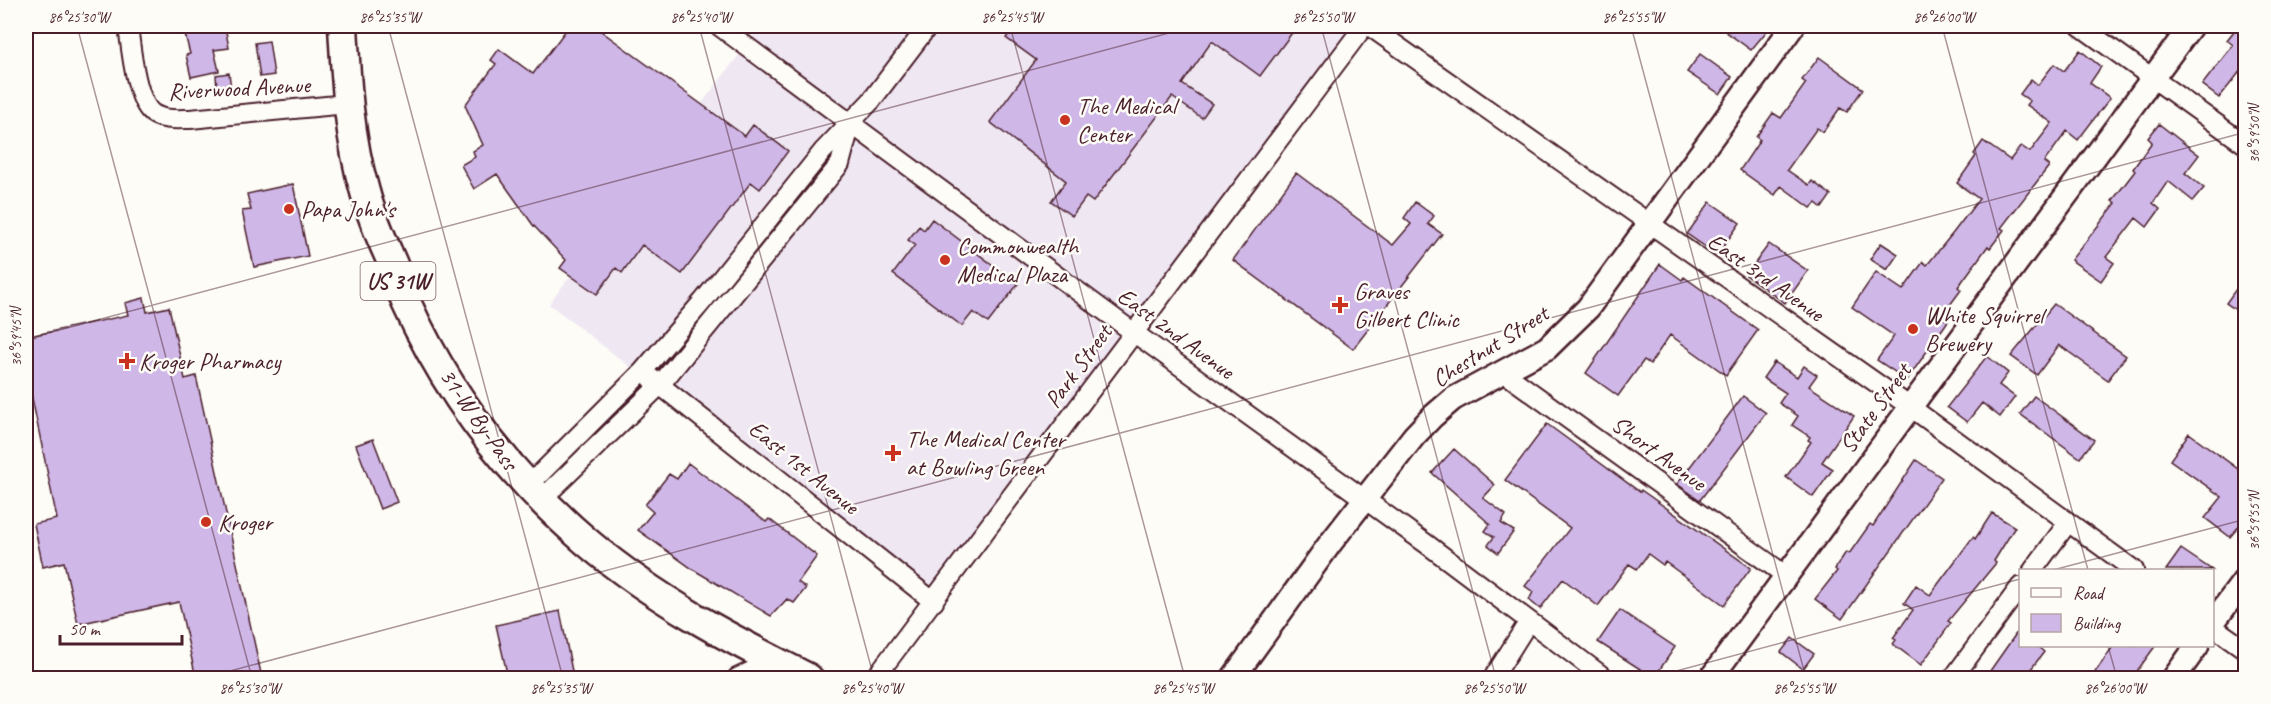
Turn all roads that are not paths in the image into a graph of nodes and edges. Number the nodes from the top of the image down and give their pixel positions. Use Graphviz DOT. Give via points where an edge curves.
graph roads {
  1 [pos="128,26"];
  2 [pos="343,26"];
  3 [pos="719,26"];
  4 [pos="928,26"];
  5 [pos="1366,26"];
  6 [pos="1794,26"];
  7 [pos="2080,26"];
  8 [pos="2191,26"];
  9 [pos="2153,79"];
  10 [pos="347,104"];
  11 [pos="851,123"];
  12 [pos="2246,145"];
  13 [pos="1650,224"];
  14 [pos="1133,332"];
  15 [pos="643,372"];
  16 [pos="1503,372"];
  17 [pos="660,385"];
  18 [pos="1909,406"];
  19 [pos="534,493"];
  20 [pos="1364,500"];
  21 [pos="2067,524"];
  22 [pos="2034,569"];
  23 [pos="2133,569"];
  24 [pos="1785,575"];
  25 [pos="2246,578"];
  26 [pos="2019,588"];
  27 [pos="934,602"];
  28 [pos="1529,621"];
  29 [pos="2214,622"];
  30 [pos="2214,626"];
  31 [pos="2196,647"];
  32 [pos="2246,650"];
  33 [pos="773,661"];
  34 [pos="737,678"];
  35 [pos="808,678"];
  36 [pos="875,678"];
  37 [pos="1233,678"];
  38 [pos="1493,678"];
  39 [pos="1605,678"];
  40 [pos="1711,678"];
  41 [pos="1953,678"];
  42 [pos="2174,678"];
  1 -- 10 [label="street, Riverwood Avenue" via="145,102 152,112 164,118"];
  2 -- 10 [label="main road, 31-W By-Pass / US 31W"];
  3 -- 11 [label="street, East 2nd Avenue"];
  4 -- 11 [label="street"];
  5 -- 13 [label="street, East 3rd Avenue"];
  5 -- 14 [label="street, Park Street"];
  6 -- 13 [label="street, Chestnut Street"];
  7 -- 9 [label="street"];
  8 -- 9 [label="street, State Street"];
  9 -- 12 [label="street"];
  9 -- 18 [label="street, State Street"];
  10 -- 19 [label="main road, 31-W By-Pass / US 31W" via="364,192 406,302 458,398"];
  11 -- 14 [label="street, East 2nd Avenue"];
  11 -- 15 [label="street" via="823,151"];
  11 -- 17 [label="street" via="840,164"];
  13 -- 16 [label="street, Chestnut Street" via="1568,329 1547,348"];
  13 -- 18 [label="street, East 3rd Avenue"];
  14 -- 20 [label="street, East 2nd Avenue"];
  14 -- 27 [label="street, Park Street"];
  15 -- 17 [label="street, East 1st Avenue"];
  15 -- 19 [label="street"];
  16 -- 20 [label="street, Chestnut Street" via="1442,407"];
  16 -- 24 [label="street, Short Avenue"];
  17 -- 19 [label="street"];
  17 -- 27 [label="street, East 1st Avenue"];
  18 -- 21 [label="street, East 3rd Avenue"];
  18 -- 24 [label="street, State Street"];
  19 -- 33 [label="main road, 31-W By-Pass / US 31W" via="634,579"];
  20 -- 28 [label="street, East 2nd Avenue"];
  20 -- 37 [label="street, Chestnut Street"];
  21 -- 22 [label="street"];
  21 -- 23 [label="street, East 3rd Avenue"];
  24 -- 40 [label="street, State Street"];
  25 -- 29 [label="street"];
  26 -- 41 [label="street"];
  27 -- 36 [label="street, Park Street"];
  28 -- 38 [label="street"];
  28 -- 39 [label="street, East 2nd Avenue"];
  30 -- 32 [label="street"];
  31 -- 42 [label="street"];
  33 -- 34 [label="street"];
  33 -- 35 [label="main road, 31-W By-Pass / US 31W"];
}
